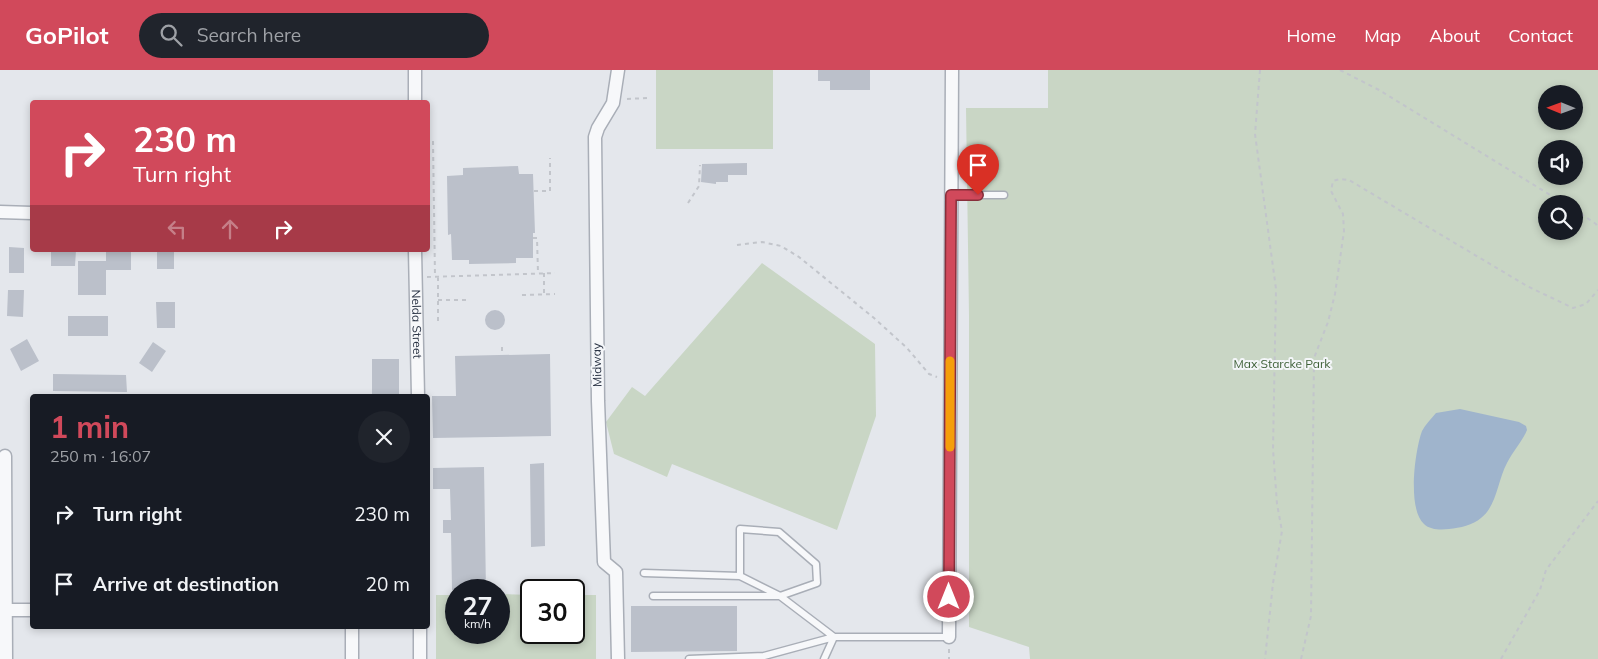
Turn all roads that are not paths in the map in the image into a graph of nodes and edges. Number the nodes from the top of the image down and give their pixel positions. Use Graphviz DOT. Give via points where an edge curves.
graph roads {
  1 [pos="414,70"];
  2 [pos="618,70"];
  3 [pos="952,70"];
  4 [pos="414,100"];
  5 [pos="951,195"];
  6 [pos="1004,195"];
  7 [pos="0,212"];
  8 [pos="30,213"];
  9 [pos="414,252"];
  10 [pos="418,394"];
  11 [pos="5,456"];
  12 [pos="2,502"];
  13 [pos="644,572"];
  14 [pos="740,576"];
  15 [pos="653,596"];
  16 [pos="780,596"];
  17 [pos="5,610"];
  18 [pos="30,610"];
  19 [pos="352,629"];
  20 [pos="420,629"];
  21 [pos="834,637"];
  22 [pos="949,637"];
  23 [pos="6,659"];
  24 [pos="352,659"];
  25 [pos="420,659"];
  26 [pos="618,659"];
  27 [pos="689,659"];
  28 [pos="824,659"];
  1 -- 4 [label="street"];
  2 -- 26 [label="street, Midway" via="613,103 595,137 598,411 604,562 616,572"];
  3 -- 5 [label="street"];
  5 -- 6 [label="lane"];
  5 -- 22 [label="street"];
  7 -- 8 [label="street"];
  9 -- 10 [label="street, Nelda Street"];
  11 -- 12 [label="street"];
  12 -- 17 [label="street"];
  13 -- 14 [label="lane"];
  14 -- 16 [label="lane"];
  14 -- 16 [label="lane" via="740,529 779,532 816,564 817,583"];
  15 -- 16 [label="lane"];
  16 -- 21 [label="lane"];
  17 -- 18 [label="street"];
  17 -- 23 [label="street"];
  19 -- 24 [label="street"];
  20 -- 25 [label="street"];
  21 -- 22 [label="lane"];
  21 -- 27 [label="lane" via="764,656"];
  21 -- 28 [label="lane"];
}
